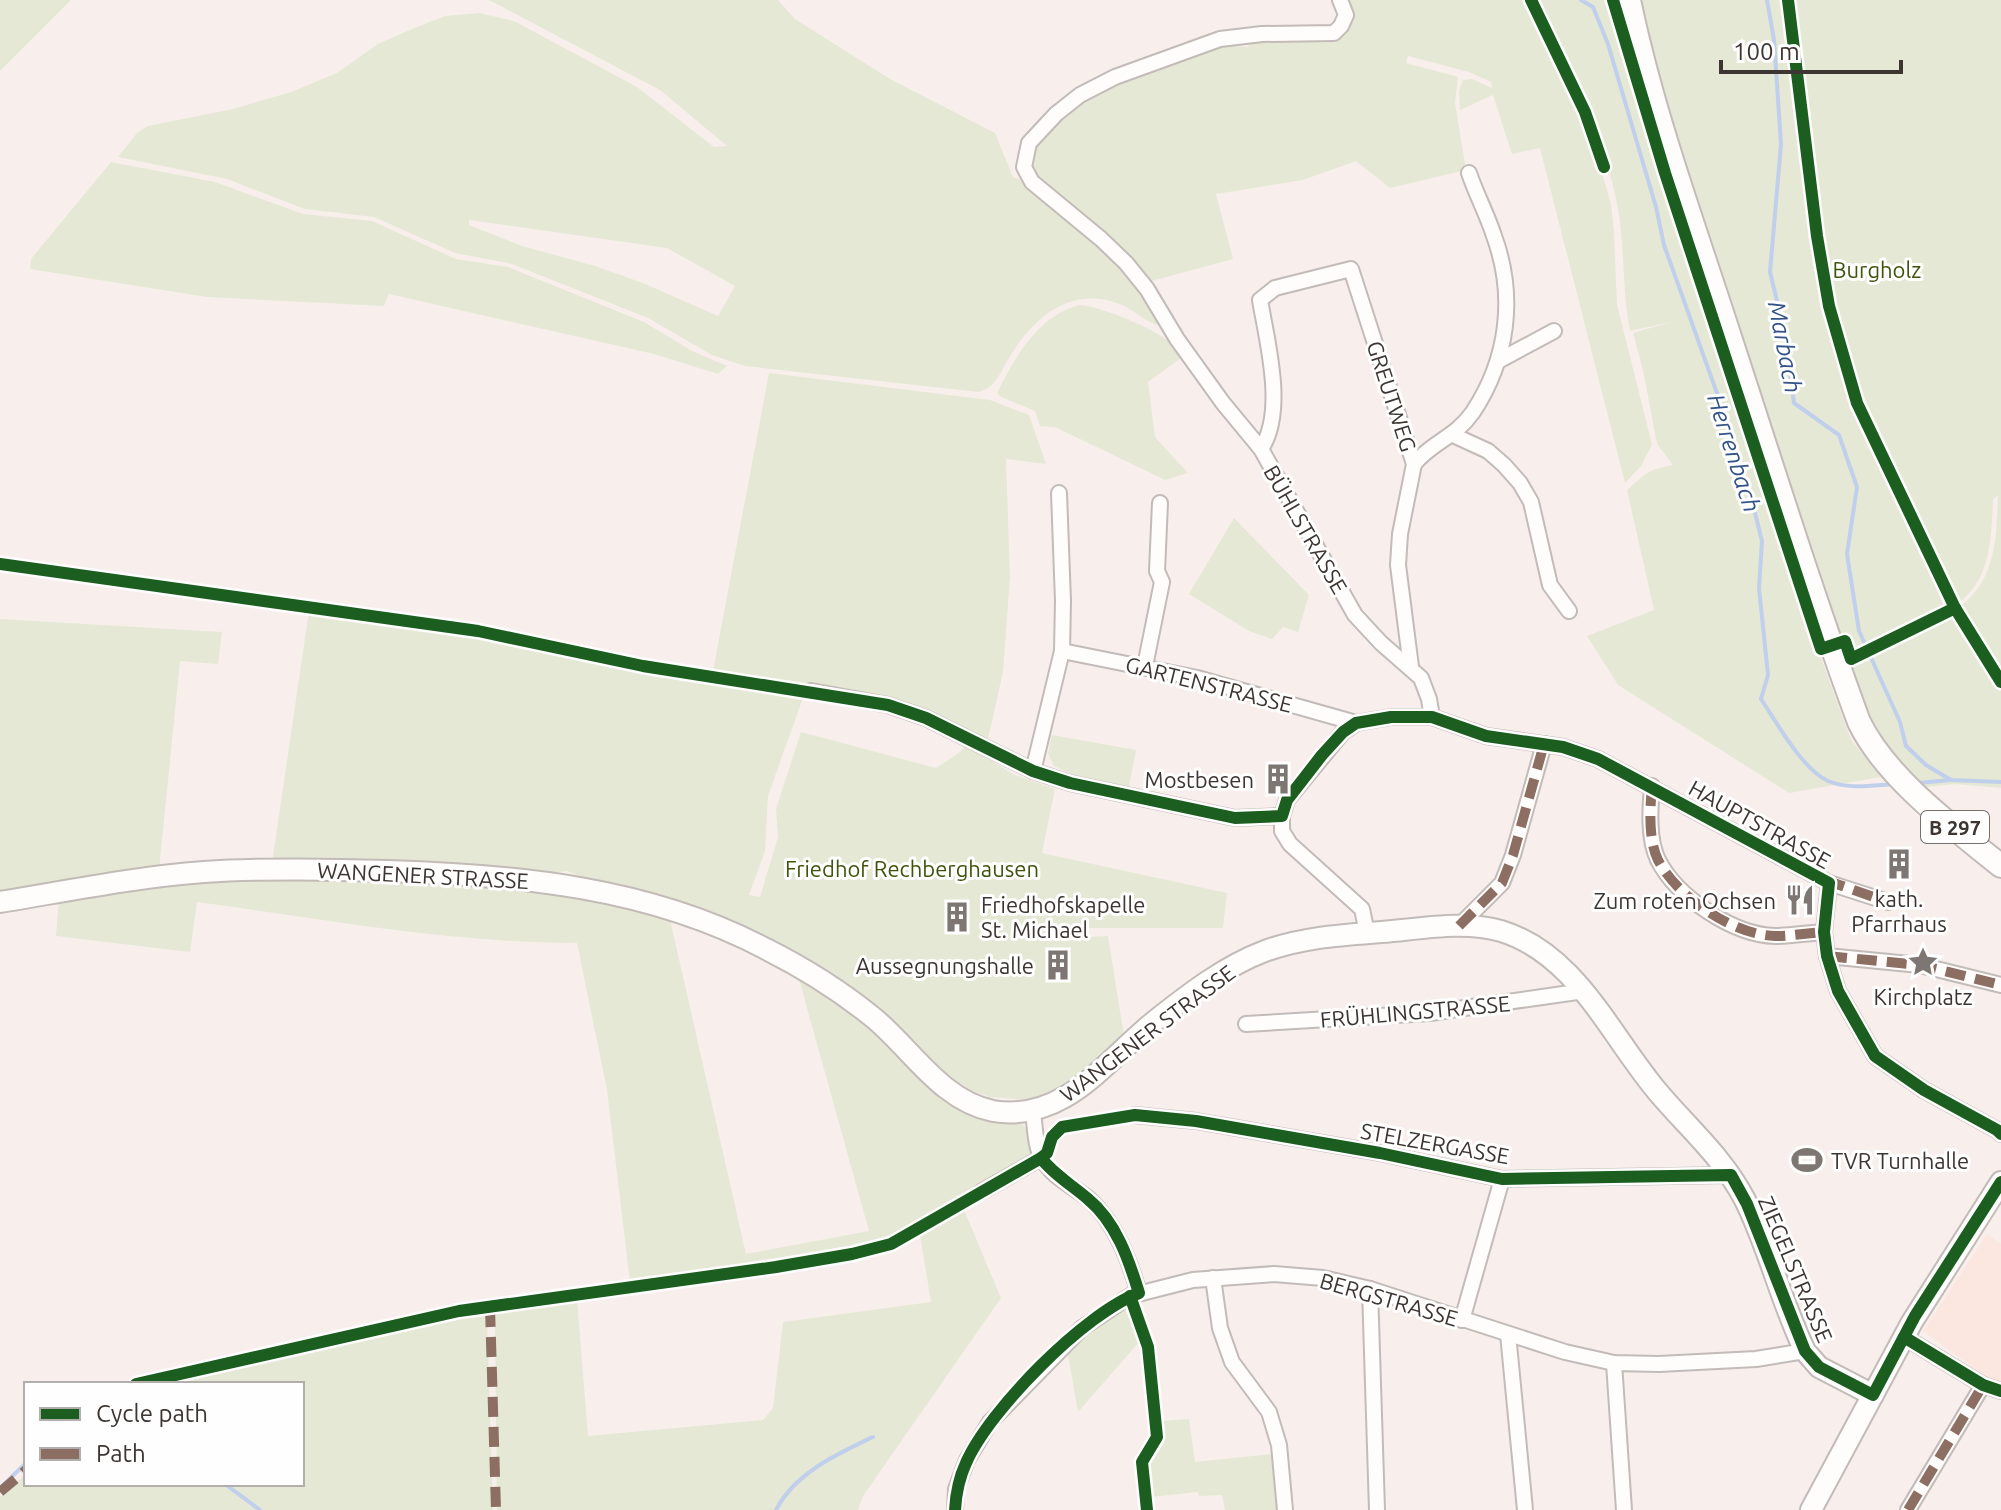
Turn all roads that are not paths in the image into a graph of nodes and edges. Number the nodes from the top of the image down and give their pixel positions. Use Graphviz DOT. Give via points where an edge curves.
graph roads {
  1 [pos="1340,0"];
  2 [pos="1629,0"];
  3 [pos="1469,173"];
  4 [pos="1554,331"];
  5 [pos="1500,360"];
  6 [pos="1453,435"];
  7 [pos="1261,449"];
  8 [pos="1414,464"];
  9 [pos="1059,493"];
  10 [pos="1160,503"];
  11 [pos="1569,611"];
  12 [pos="1062,651"];
  13 [pos="1145,666"];
  14 [pos="1411,667"];
  15 [pos="811,691"];
  16 [pos="1432,717"];
  17 [pos="1356,723"];
  18 [pos="1544,744"];
  19 [pos="1033,771"];
  20 [pos="1652,786"];
  21 [pos="1282,816"];
  22 [pos="2001,866"];
  23 [pos="1829,883"];
  24 [pos="0,902"];
  25 [pos="1888,902"];
  26 [pos="1459,926"];
  27 [pos="1824,932"];
  28 [pos="1367,933"];
  29 [pos="1827,956"];
  30 [pos="2001,985"];
  31 [pos="1584,991"];
  32 [pos="1246,1024"];
  33 [pos="1033,1112"];
  34 [pos="1135,1115"];
  35 [pos="2000,1127"];
  36 [pos="1041,1158"];
  37 [pos="1731,1175"];
  38 [pos="1502,1179"];
  39 [pos="2001,1182"];
  40 [pos="981,1192"];
  41 [pos="1213,1278"];
  42 [pos="1370,1289"];
  43 [pos="1139,1293"];
  44 [pos="1462,1320"];
  45 [pos="1508,1334"];
  46 [pos="1904,1337"];
  47 [pos="1805,1351"];
  48 [pos="1614,1363"];
  49 [pos="1983,1385"];
  50 [pos="2001,1391"];
  51 [pos="1873,1395"];
  52 [pos="955,1510"];
  53 [pos="1285,1510"];
  54 [pos="1377,1510"];
  55 [pos="1525,1510"];
  56 [pos="1624,1510"];
  57 [pos="1811,1510"];
  58 [pos="1908,1510"];
  1 -- 7 [label="street, BÜHLSTRASSE" via="1346,15 1334,33 1220,39 1080,95 1029,143 1024,167 1032,182 1126,263"];
  2 -- 22 [label="main road, B 297" via="1647,81 1859,722 1888,766"];
  3 -- 5 [label="street" via="1502,266 1506,328"];
  4 -- 5 [label="street"];
  5 -- 6 [label="street" via="1473,411"];
  6 -- 8 [label="street" via="1426,450"];
  6 -- 11 [label="street" via="1488,451 1520,483 1531,502 1550,585"];
  7 -- 8 [label="street, GREUTWEG" via="1269,437 1273,391 1260,300 1275,288 1351,269"];
  7 -- 14 [label="street, BÜHLSTRASSE" via="1355,615"];
  8 -- 14 [label="street, GREUTWEG" via="1398,565"];
  9 -- 12 [label="street"];
  10 -- 13 [label="street" via="1157,571 1162,582"];
  12 -- 13 [label="street, GARTENSTRASSE"];
  12 -- 19 [label="street"];
  13 -- 17 [label="street, GARTENSTRASSE"];
  14 -- 16 [label="street, BÜHLSTRASSE" via="1421,678"];
  15 -- 19 [label="street" via="926,718"];
  16 -- 17 [label="street"];
  16 -- 18 [label="street" via="1486,736"];
  17 -- 21 [label="street" via="1322,755 1287,800"];
  18 -- 20 [label="street, HAUPTSTRASSE" via="1598,759"];
  18 -- 26 [label="street" via="1502,883"];
  19 -- 21 [label="street" via="1235,818"];
  20 -- 23 [label="street, HAUPTSTRASSE"];
  20 -- 27 [label="street" via="1650,815 1658,860 1712,917 1773,936"];
  21 -- 28 [label="street" via="1282,831 1290,844 1362,909"];
  23 -- 25 [label="street"];
  23 -- 27 [label="street, HAUPTSTRASSE"];
  24 -- 33 [label="street, WANGENER STRASSE" via="200,872 276,869 467,873 590,889 650,903 762,946 876,1020 963,1100 996,1111"];
  26 -- 28 [label="street, ZIEGELSTRASSE"];
  26 -- 31 [label="street, ZIEGELSTRASSE" via="1498,930 1522,940 1548,955"];
  27 -- 29 [label="street, HAUPTSTRASSE"];
  28 -- 33 [label="street, WANGENER STRASSE" via="1291,943 1241,962 1155,1021 1072,1095"];
  29 -- 30 [label="street" via="1920,965"];
  29 -- 35 [label="street, HAUPTSTRASSE" via="1838,991 1875,1056 1924,1090"];
  31 -- 32 [label="street, FRÜHLINGSTRASSE" via="1430,1013"];
  31 -- 37 [label="street, ZIEGELSTRASSE" via="1657,1091"];
  33 -- 36 [label="street"];
  34 -- 38 [label="street, STELZERGASSE" via="1191,1120"];
  36 -- 40 [label="street"];
  36 -- 43 [label="street" via="1111,1226"];
  37 -- 38 [label="street, STELZERGASSE"];
  37 -- 47 [label="street, ZIEGELSTRASSE"];
  38 -- 44 [label="street"];
  39 -- 46 [label="street"];
  41 -- 42 [label="street, BERGSTRASSE" via="1274,1274"];
  41 -- 43 [label="street, BERGSTRASSE"];
  41 -- 53 [label="street" via="1220,1328 1232,1362 1269,1412 1279,1445"];
  42 -- 44 [label="street, BERGSTRASSE"];
  42 -- 54 [label="street"];
  43 -- 52 [label="street, BERGSTRASSE" via="1082,1328 990,1422 967,1460"];
  44 -- 45 [label="street, BERGSTRASSE"];
  45 -- 48 [label="street, BERGSTRASSE"];
  45 -- 55 [label="street"];
  46 -- 49 [label="street"];
  46 -- 51 [label="street"];
  47 -- 48 [label="street, BERGSTRASSE" via="1756,1359"];
  47 -- 51 [label="street, ZIEGELSTRASSE" via="1819,1367"];
  48 -- 56 [label="street"];
  49 -- 50 [label="street"];
  49 -- 58 [label="street"];
  51 -- 57 [label="street"];
}
